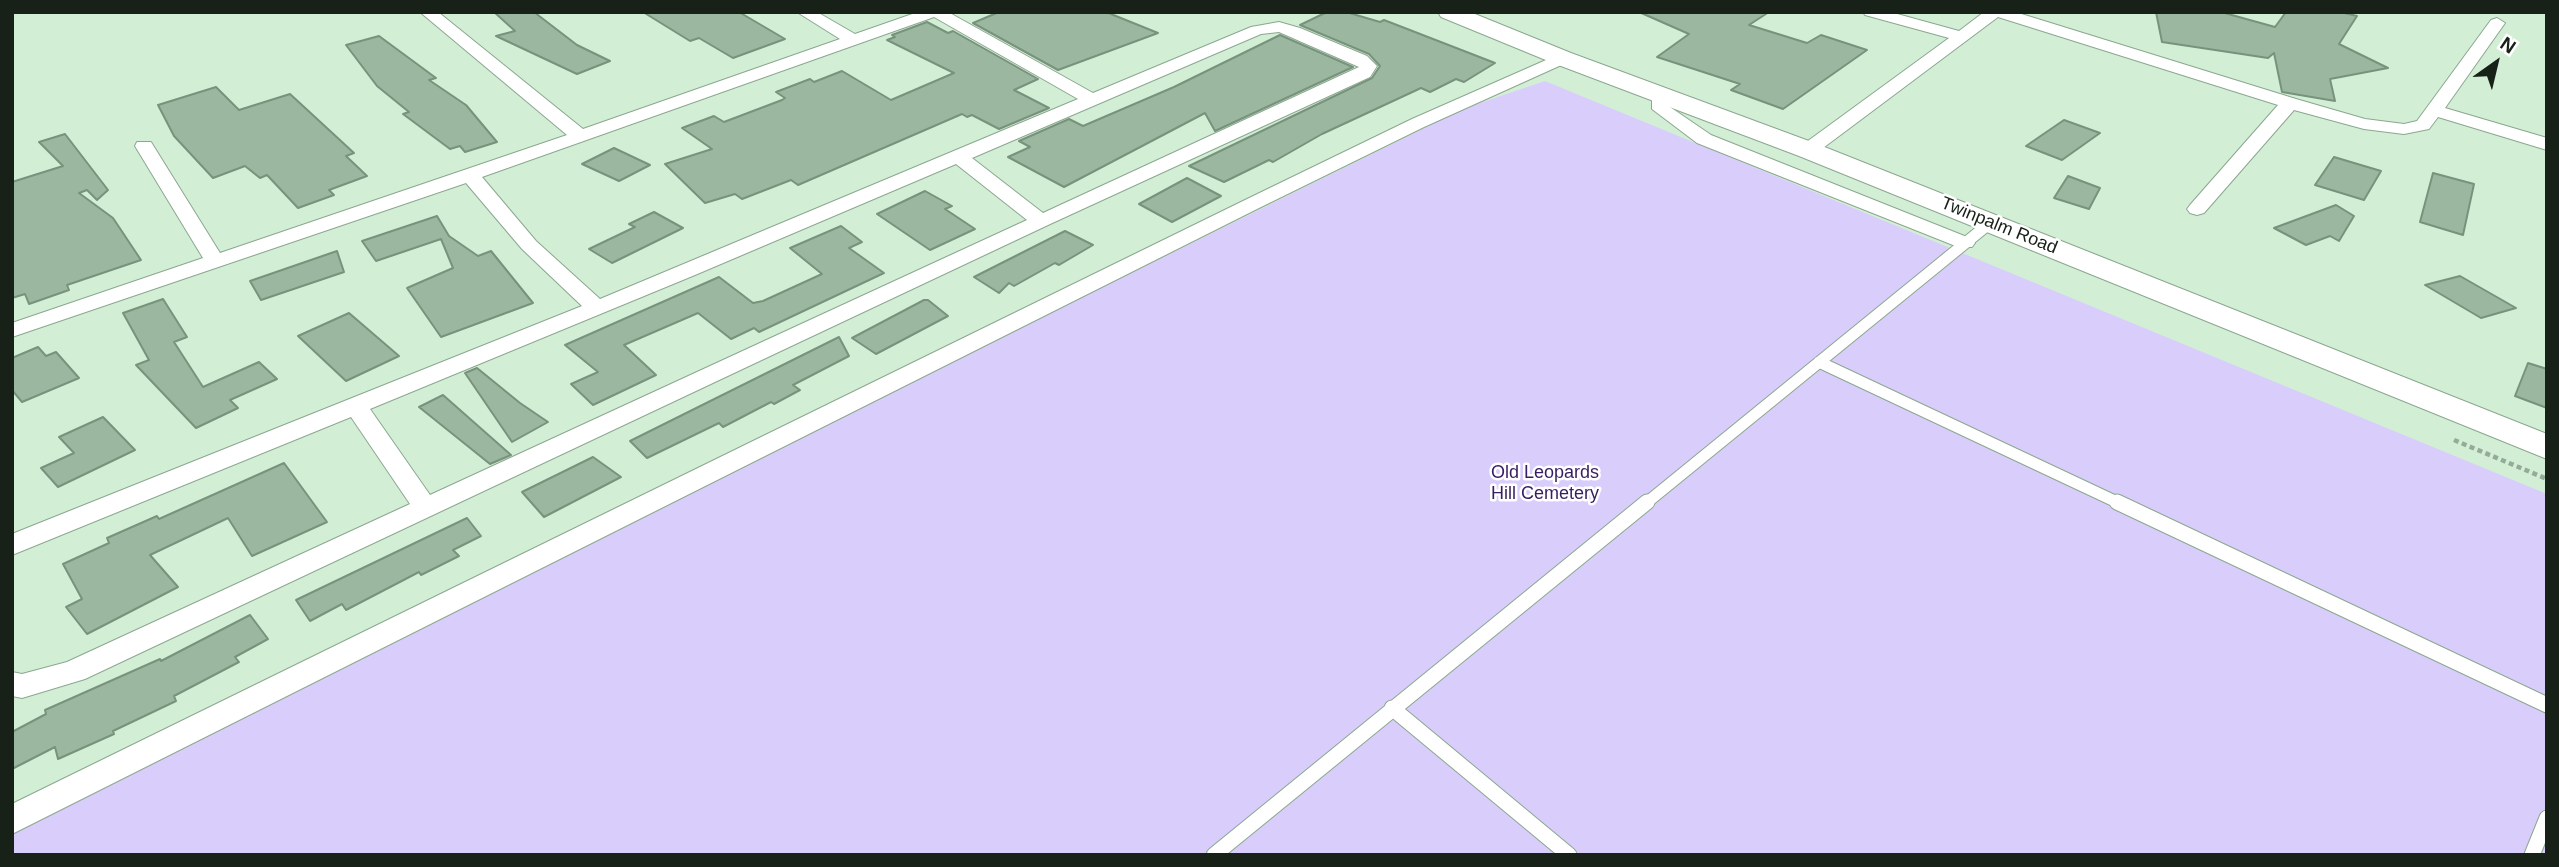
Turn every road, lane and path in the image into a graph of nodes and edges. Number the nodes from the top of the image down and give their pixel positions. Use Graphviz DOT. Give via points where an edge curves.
graph roads {
  1 [pos="428,12"];
  2 [pos="805,12"];
  3 [pos="935,12"];
  4 [pos="1449,12"];
  5 [pos="1871,12"];
  6 [pos="1997,12"];
  7 [pos="2497,23"];
  8 [pos="1962,37"];
  9 [pos="853,40"];
  10 [pos="1562,58"];
  11 [pos="1661,95"];
  12 [pos="1090,99"];
  13 [pos="2290,103"];
  14 [pos="2434,110"];
  15 [pos="579,135"];
  16 [pos="2547,144"];
  17 [pos="144,146"];
  18 [pos="1808,150"];
  19 [pos="959,157"];
  20 [pos="470,175"];
  21 [pos="2197,209"];
  22 [pos="1041,220"];
  23 [pos="1990,223"];
  24 [pos="1965,243"];
  25 [pos="215,261"];
  26 [pos="597,308"];
  27 [pos="12,330"];
  28 [pos="1819,362"];
  29 [pos="356,406"];
  30 [pos="2547,447"];
  31 [pos="425,507"];
  32 [pos="12,545"];
  33 [pos="12,684"];
  34 [pos="2547,705"];
  35 [pos="1392,708"];
  36 [pos="2547,818"];
  37 [pos="12,820"];
  38 [pos="1214,855"];
  39 [pos="1569,855"];
  40 [pos="2532,855"];
  1 -- 15 [label="street"];
  2 -- 9 [label="street"];
  3 -- 9 [label="street"];
  3 -- 12 [label="street"];
  4 -- 10 [label="main road, Twinpalm Road"];
  5 -- 8 [label="street"];
  6 -- 8 [label="street"];
  6 -- 13 [label="street"];
  7 -- 14 [label="street"];
  8 -- 18 [label="street"];
  9 -- 15 [label="street"];
  10 -- 11 [label="main road, Twinpalm Road"];
  10 -- 37 [label="street" via="1250,205"];
  11 -- 18 [label="main road, Twinpalm Road"];
  11 -- 24 [label="street" via="1661,109 1704,139"];
  12 -- 19 [label="street"];
  12 -- 22 [label="street" via="1257,30 1279,27 1368,66 1364,73"];
  13 -- 14 [label="street" via="2364,124 2404,129 2423,125"];
  13 -- 21 [label="street"];
  14 -- 16 [label="street"];
  15 -- 20 [label="street"];
  17 -- 25 [label="street"];
  18 -- 23 [label="main road, Twinpalm Road"];
  19 -- 22 [label="street"];
  19 -- 26 [label="street"];
  20 -- 25 [label="street"];
  20 -- 26 [label="street" via="529,245"];
  22 -- 31 [label="street"];
  23 -- 24 [label="lane"];
  23 -- 30 [label="main road, Twinpalm Road"];
  24 -- 28 [label="lane"];
  25 -- 27 [label="street"];
  26 -- 29 [label="street"];
  28 -- 34 [label="lane"];
  28 -- 35 [label="lane"];
  29 -- 31 [label="street"];
  29 -- 32 [label="street"];
  31 -- 33 [label="street" via="75,671 22,686"];
  35 -- 38 [label="lane"];
  35 -- 39 [label="lane"];
  36 -- 40 [label="lane"];
}
